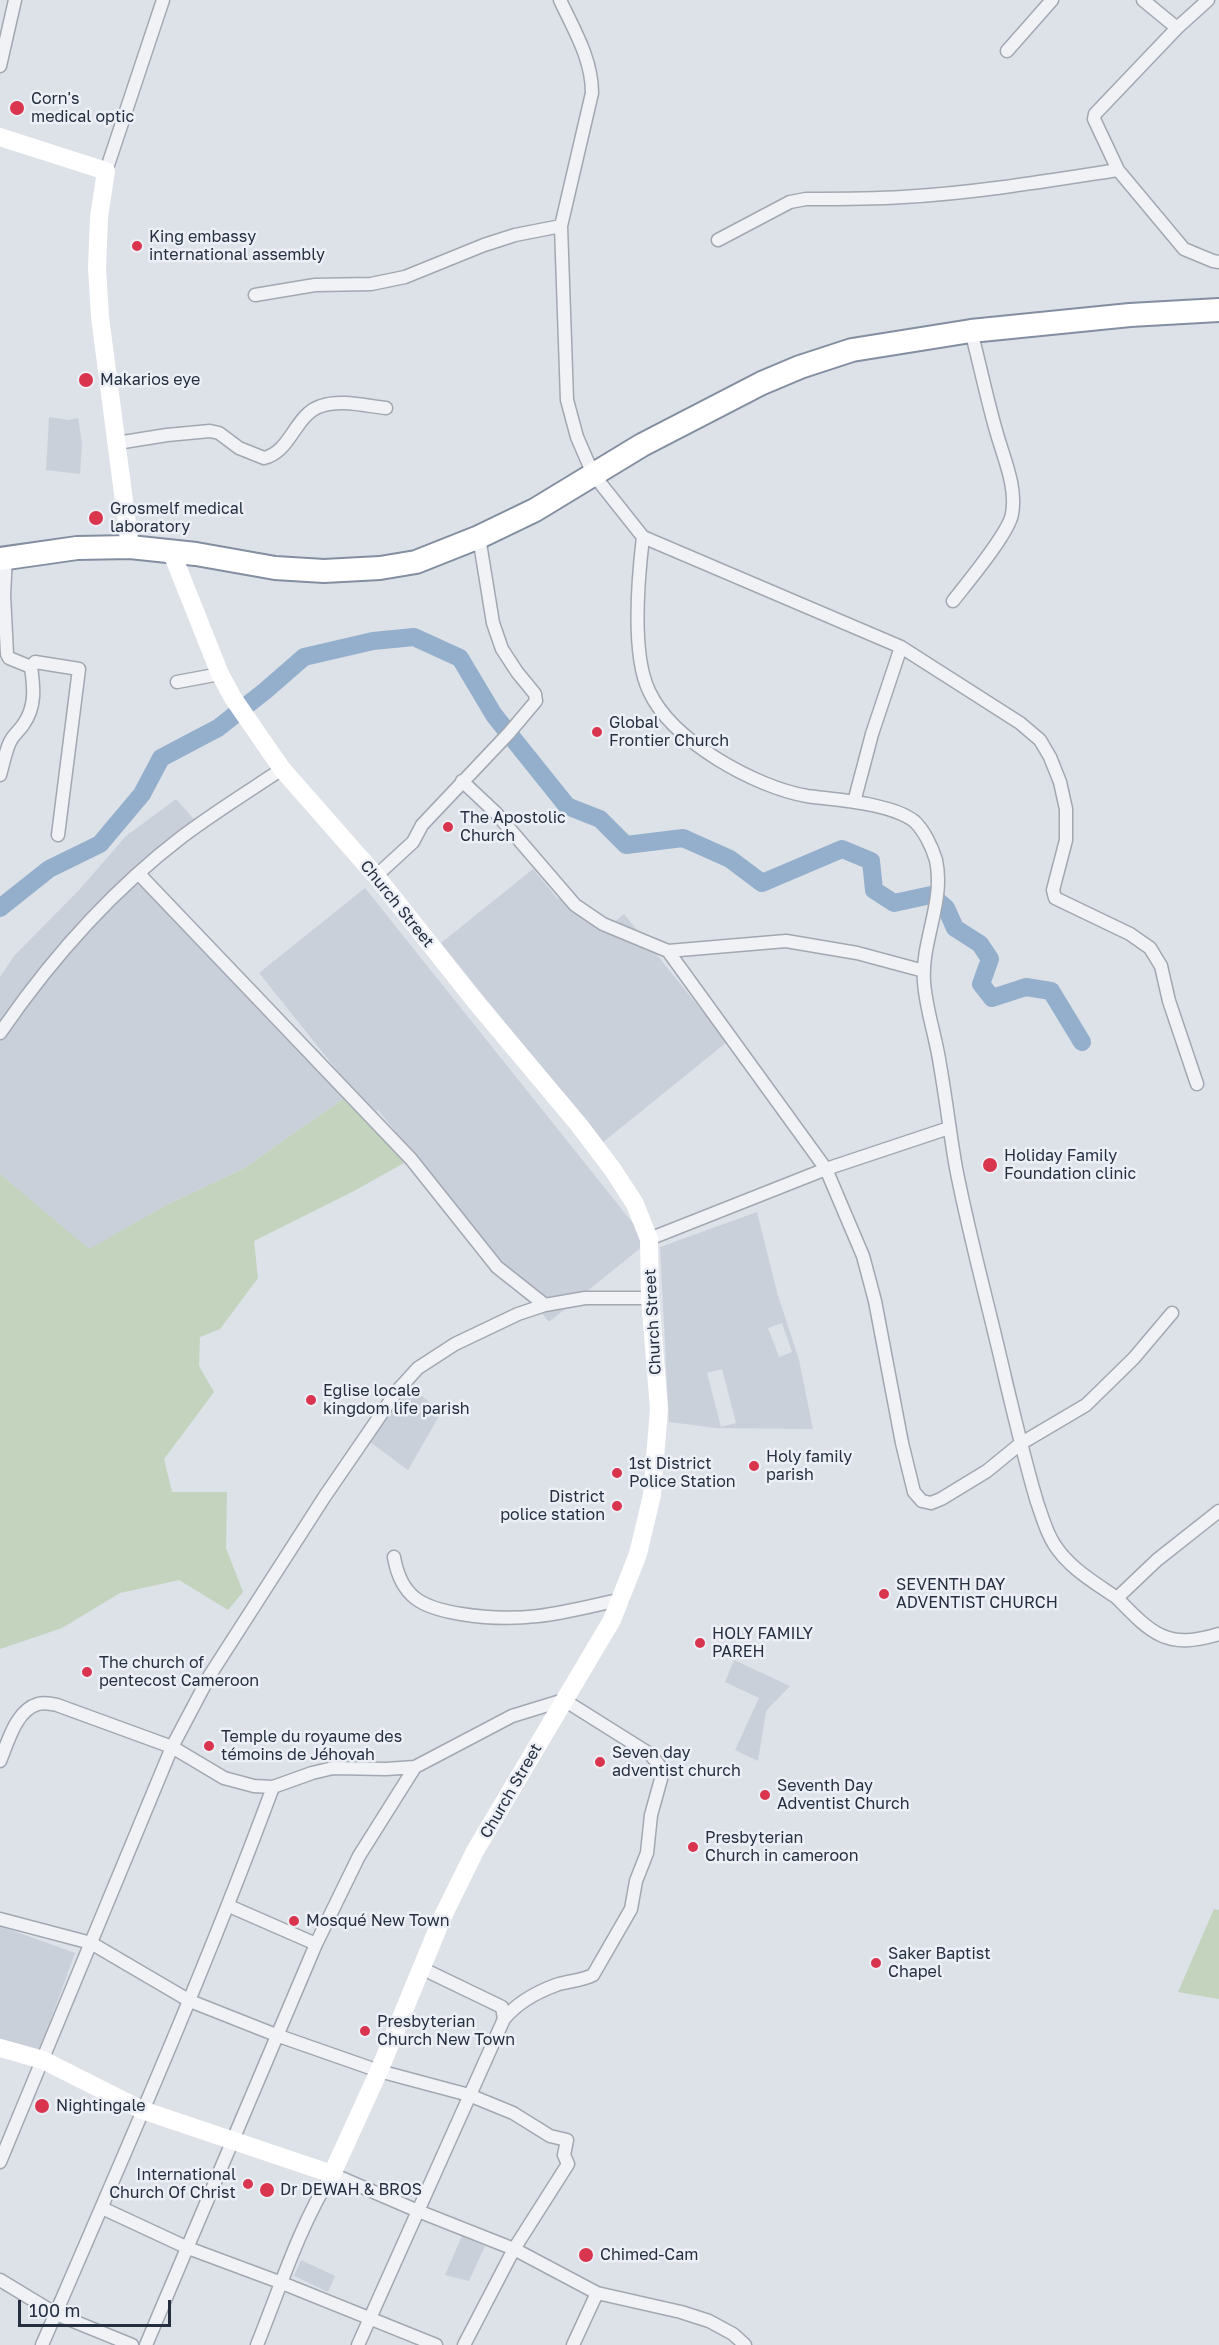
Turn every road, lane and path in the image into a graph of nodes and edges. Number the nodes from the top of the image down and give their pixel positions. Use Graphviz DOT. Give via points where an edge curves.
graph roads {
  1 [pos="15,0"];
  2 [pos="163,0"];
  3 [pos="560,0"];
  4 [pos="1052,0"];
  5 [pos="1143,0"];
  6 [pos="1208,0"];
  7 [pos="1177,28"];
  8 [pos="1007,51"];
  9 [pos="0,66"];
  10 [pos="0,137"];
  11 [pos="1118,170"];
  12 [pos="106,171"];
  13 [pos="561,225"];
  14 [pos="718,240"];
  15 [pos="1219,261"];
  16 [pos="255,295"];
  17 [pos="1219,310"];
  18 [pos="971,331"];
  19 [pos="386,408"];
  20 [pos="117,443"];
  21 [pos="593,474"];
  22 [pos="479,537"];
  23 [pos="643,537"];
  24 [pos="130,547"];
  25 [pos="171,551"];
  26 [pos="3,558"];
  27 [pos="953,601"];
  28 [pos="901,647"];
  29 [pos="31,667"];
  30 [pos="220,674"];
  31 [pos="177,682"];
  32 [pos="282,769"];
  33 [pos="0,776"];
  34 [pos="462,781"];
  35 [pos="854,802"];
  36 [pos="58,835"];
  37 [pos="139,874"];
  38 [pos="376,876"];
  39 [pos="668,951"];
  40 [pos="924,971"];
  41 [pos="0,1033"];
  42 [pos="1197,1084"];
  43 [pos="949,1128"];
  44 [pos="826,1169"];
  45 [pos="649,1239"];
  46 [pos="650,1298"];
  47 [pos="544,1305"];
  48 [pos="1172,1313"];
  49 [pos="1020,1444"];
  50 [pos="1219,1511"];
  51 [pos="394,1557"];
  52 [pos="1117,1598"];
  53 [pos="622,1599"];
  54 [pos="1219,1634"];
  55 [pos="564,1700"];
  56 [pos="172,1747"];
  57 [pos="0,1761"];
  58 [pos="415,1767"];
  59 [pos="273,1786"];
  60 [pos="229,1906"];
  61 [pos="0,1919"];
  62 [pos="91,1943"];
  63 [pos="316,1944"];
  64 [pos="421,1968"];
  65 [pos="190,2001"];
  66 [pos="504,2019"];
  67 [pos="276,2036"];
  68 [pos="0,2048"];
  69 [pos="43,2060"];
  70 [pos="379,2071"];
  71 [pos="469,2095"];
  72 [pos="142,2110"];
  73 [pos="232,2140"];
  74 [pos="0,2162"];
  75 [pos="332,2174"];
  76 [pos="102,2208"];
  77 [pos="418,2211"];
  78 [pos="188,2248"];
  79 [pos="514,2249"];
  80 [pos="0,2280"];
  81 [pos="282,2283"];
  82 [pos="597,2293"];
  83 [pos="56,2314"];
  84 [pos="368,2319"];
  85 [pos="42,2345"];
  86 [pos="132,2345"];
  87 [pos="146,2345"];
  88 [pos="257,2345"];
  89 [pos="358,2345"];
  90 [pos="436,2345"];
  91 [pos="464,2345"];
  92 [pos="573,2345"];
  93 [pos="745,2345"];
  1 -- 9 [label="street"];
  2 -- 12 [label="street"];
  3 -- 13 [label="street" via="592,77 592,93"];
  4 -- 8 [label="street"];
  5 -- 7 [label="street"];
  6 -- 7 [label="street"];
  7 -- 11 [label="street" via="1095,114 1096,126"];
  10 -- 12 [label="main road"];
  11 -- 14 [label="street" via="940,194 806,199 790,202"];
  11 -- 15 [label="street" via="1184,249"];
  12 -- 20 [label="main road" via="97,268"];
  13 -- 16 [label="street" via="484,245 405,277"];
  13 -- 21 [label="street" via="567,400"];
  17 -- 18 [label="highway"];
  18 -- 21 [label="highway" via="852,350 800,367 702,412"];
  18 -- 27 [label="street" via="1005,461 1012,515 1006,530"];
  19 -- 20 [label="street" via="322,405 311,411 278,452 264,458 210,431"];
  20 -- 24 [label="main road"];
  21 -- 22 [label="highway" via="535,510"];
  21 -- 23 [label="street"];
  22 -- 25 [label="highway" via="416,562 354,571 275,568"];
  22 -- 34 [label="street" via="493,623 536,701"];
  23 -- 28 [label="street"];
  23 -- 35 [label="street" via="638,609 640,651 649,691 663,712 691,741 758,781 803,795"];
  24 -- 25 [label="highway"];
  24 -- 26 [label="highway" via="77,548"];
  25 -- 30 [label="main road, Church Street"];
  26 -- 29 [label="street" via="7,654"];
  28 -- 35 [label="street"];
  28 -- 42 [label="street" via="1020,723 1040,740 1060,782 1066,809 1066,840 1053,890 1055,898 1130,934 1150,948 1161,966"];
  29 -- 33 [label="street" via="35,695 32,707 9,744"];
  29 -- 36 [label="street" via="35,662 76,667 80,672"];
  30 -- 31 [label="street"];
  30 -- 32 [label="main road, Church Street"];
  32 -- 37 [label="street" via="182,837"];
  32 -- 38 [label="main road, Church Street"];
  34 -- 38 [label="street" via="413,842"];
  34 -- 39 [label="street" via="495,812 575,905 603,924"];
  35 -- 40 [label="street" via="915,822 935,858 939,880"];
  37 -- 41 [label="street" via="66,945"];
  37 -- 47 [label="street" via="411,1160 497,1267"];
  38 -- 45 [label="main road, Church Street" via="613,1170 635,1204"];
  39 -- 40 [label="street" via="786,941 834,948"];
  39 -- 44 [label="street"];
  40 -- 43 [label="street"];
  43 -- 44 [label="street"];
  43 -- 49 [label="street"];
  44 -- 45 [label="street"];
  44 -- 49 [label="street" via="859,1247 872,1290 915,1492 922,1501 941,1499 987,1471"];
  45 -- 46 [label="main road, Church Street"];
  46 -- 47 [label="street" via="585,1298"];
  46 -- 53 [label="main road, Church Street" via="658,1409 652,1495"];
  47 -- 56 [label="street" via="455,1344 418,1368 397,1390 210,1675"];
  48 -- 49 [label="street" via="1086,1405"];
  49 -- 52 [label="street" via="1052,1541 1068,1564"];
  50 -- 52 [label="street"];
  51 -- 53 [label="street" via="405,1590 436,1610 511,1620"];
  52 -- 54 [label="street" via="1165,1639 1183,1641"];
  53 -- 55 [label="main road, Church Street"];
  55 -- 58 [label="street" via="512,1716"];
  55 -- 64 [label="main road, Church Street" via="475,1851"];
  55 -- 66 [label="street" via="650,1754 659,1765 661,1779 651,1815 647,1853 631,1908 592,1974 527,1999"];
  56 -- 57 [label="street" via="57,1705 40,1703 21,1715"];
  56 -- 59 [label="street" via="224,1778 254,1786"];
  56 -- 62 [label="street"];
  58 -- 59 [label="street" via="333,1768"];
  58 -- 63 [label="street" via="359,1856"];
  59 -- 60 [label="street"];
  60 -- 63 [label="street"];
  60 -- 65 [label="street"];
  61 -- 62 [label="street"];
  62 -- 65 [label="street"];
  62 -- 69 [label="street"];
  63 -- 67 [label="street"];
  64 -- 66 [label="street" via="502,2007"];
  64 -- 70 [label="main road, Church Street"];
  65 -- 67 [label="street"];
  65 -- 72 [label="street"];
  66 -- 71 [label="street"];
  67 -- 70 [label="street"];
  67 -- 73 [label="street"];
  68 -- 69 [label="main road"];
  69 -- 72 [label="main road"];
  69 -- 74 [label="street"];
  70 -- 71 [label="street"];
  70 -- 75 [label="main road, Church Street"];
  71 -- 77 [label="street"];
  71 -- 79 [label="street" via="513,2113 550,2136 567,2140 564,2155 568,2164"];
  72 -- 73 [label="main road"];
  72 -- 76 [label="street"];
  73 -- 75 [label="main road"];
  73 -- 78 [label="street"];
  75 -- 77 [label="street"];
  75 -- 81 [label="street" via="317,2199"];
  76 -- 78 [label="street"];
  76 -- 83 [label="street"];
  77 -- 79 [label="street"];
  77 -- 84 [label="street"];
  78 -- 81 [label="street"];
  78 -- 87 [label="street"];
  79 -- 82 [label="street"];
  79 -- 91 [label="street"];
  80 -- 83 [label="street"];
  81 -- 84 [label="street"];
  81 -- 88 [label="street"];
  82 -- 92 [label="street"];
  82 -- 93 [label="street" via="709,2321"];
  83 -- 85 [label="street"];
  83 -- 86 [label="street"];
  84 -- 89 [label="street"];
  84 -- 90 [label="street"];
}
